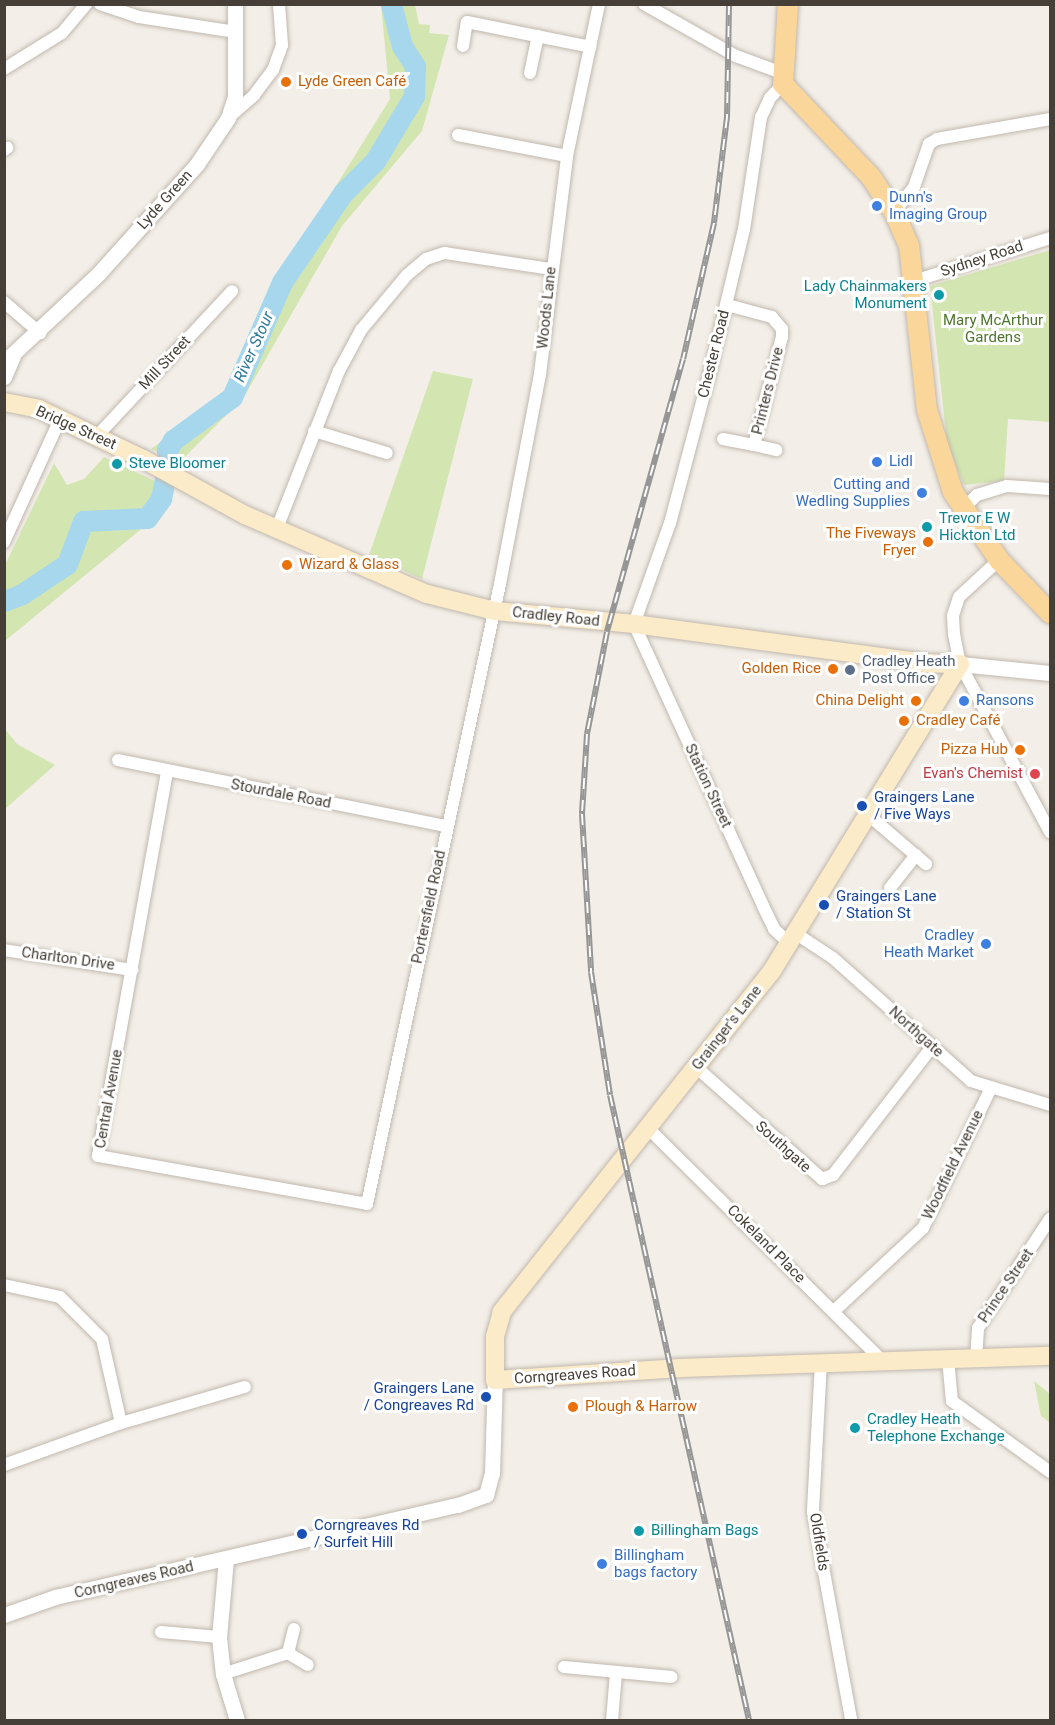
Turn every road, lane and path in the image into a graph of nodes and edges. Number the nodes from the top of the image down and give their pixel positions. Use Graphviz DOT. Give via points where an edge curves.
graph roads {
  1 [pos="86,4"];
  2 [pos="100,4"];
  3 [pos="235,4"];
  4 [pos="279,4"];
  5 [pos="598,4"];
  6 [pos="644,4"];
  7 [pos="788,4"];
  8 [pos="236,32"];
  9 [pos="538,36"];
  10 [pos="463,46"];
  11 [pos="591,46"];
  12 [pos="4,69"];
  13 [pos="530,73"];
  14 [pos="783,78"];
  15 [pos="228,118"];
  16 [pos="1050,119"];
  17 [pos="458,135"];
  18 [pos="567,156"];
  19 [pos="894,212"];
  20 [pos="1050,238"];
  21 [pos="551,269"];
  22 [pos="914,281"];
  23 [pos="232,291"];
  24 [pos="4,302"];
  25 [pos="727,305"];
  26 [pos="39,333"];
  27 [pos="8,359"];
  28 [pos="4,378"];
  29 [pos="4,402"];
  30 [pos="60,419"];
  31 [pos="314,431"];
  32 [pos="97,436"];
  33 [pos="723,439"];
  34 [pos="754,445"];
  35 [pos="776,450"];
  36 [pos="387,453"];
  37 [pos="178,477"];
  38 [pos="1050,489"];
  39 [pos="963,509"];
  40 [pos="277,528"];
  41 [pos="4,542"];
  42 [pos="999,560"];
  43 [pos="495,611"];
  44 [pos="1050,613"];
  45 [pos="634,624"];
  46 [pos="960,664"];
  47 [pos="1050,672"];
  48 [pos="118,760"];
  49 [pos="166,772"];
  50 [pos="866,813"];
  51 [pos="446,826"];
  52 [pos="1050,832"];
  53 [pos="916,855"];
  54 [pos="926,864"];
  55 [pos="890,888"];
  56 [pos="792,938"];
  57 [pos="4,950"];
  58 [pos="132,970"];
  59 [pos="932,1047"];
  60 [pos="696,1067"];
  61 [pos="990,1090"];
  62 [pos="1050,1105"];
  63 [pos="648,1128"];
  64 [pos="367,1204"];
  65 [pos="1050,1219"];
  66 [pos="4,1285"];
  67 [pos="834,1311"];
  68 [pos="1050,1356"];
  69 [pos="976,1358"];
  70 [pos="948,1359"];
  71 [pos="882,1361"];
  72 [pos="821,1362"];
  73 [pos="495,1380"];
  74 [pos="245,1387"];
  75 [pos="121,1423"];
  76 [pos="4,1465"];
  77 [pos="1050,1472"];
  78 [pos="226,1559"];
  79 [pos="4,1615"];
  80 [pos="294,1629"];
  81 [pos="160,1632"];
  82 [pos="219,1637"];
  83 [pos="288,1653"];
  84 [pos="308,1665"];
  85 [pos="564,1667"];
  86 [pos="616,1673"];
  87 [pos="223,1674"];
  88 [pos="672,1677"];
  89 [pos="237,1720"];
  90 [pos="612,1720"];
  91 [pos="851,1720"];
  1 -- 12 [label="street" via="62,33"];
  2 -- 8 [label="street" via="139,17"];
  3 -- 8 [label="street, Lyde Green"];
  4 -- 15 [label="street" via="282,45 273,70 254,95"];
  5 -- 11 [label="street, Woods Lane"];
  6 -- 14 [label="street"];
  7 -- 14 [label="main road"];
  8 -- 15 [label="street, Lyde Green" via="235,97"];
  9 -- 10 [label="street" via="467,22"];
  9 -- 11 [label="street"];
  9 -- 13 [label="street"];
  11 -- 18 [label="street, Woods Lane"];
  14 -- 19 [label="main road" via="845,147"];
  14 -- 25 [label="street, Chester Road" via="761,117 744,229"];
  15 -- 26 [label="street, Lyde Green" via="197,164"];
  16 -- 19 [label="street" via="937,139 929,144 914,187"];
  17 -- 18 [label="street"];
  18 -- 21 [label="street, Woods Lane"];
  19 -- 22 [label="main road" via="909,245"];
  20 -- 22 [label="street, Sydney Road"];
  21 -- 31 [label="street" via="469,253 445,253 426,259 361,330"];
  21 -- 43 [label="street, Woods Lane" via="540,374"];
  22 -- 39 [label="main road" via="927,410 953,492"];
  23 -- 32 [label="street, Mill Street"];
  24 -- 26 [label="street"];
  25 -- 34 [label="street, Printers Drive" via="765,313 782,329"];
  25 -- 45 [label="street, Chester Road" via="670,523"];
  26 -- 27 [label="street, Lyde Green"];
  27 -- 28 [label="street, Lyde Green"];
  29 -- 30 [label="main road, Bridge Street"];
  30 -- 32 [label="main road, Bridge Street"];
  30 -- 41 [label="street"];
  31 -- 36 [label="street"];
  31 -- 40 [label="street"];
  32 -- 37 [label="main road, Bridge Street"];
  33 -- 34 [label="street, Printers Drive"];
  34 -- 35 [label="street, Printers Drive"];
  37 -- 40 [label="main road, Cradley Road"];
  38 -- 39 [label="street" via="1007,486 977,495"];
  39 -- 42 [label="main road"];
  40 -- 43 [label="main road, Cradley Road" via="427,594"];
  42 -- 44 [label="main road"];
  42 -- 46 [label="street" via="974,579 959,597 953,616"];
  43 -- 45 [label="main road, Cradley Road"];
  43 -- 51 [label="street, Portersfield Road"];
  45 -- 46 [label="main road, Cradley Road" via="925,663"];
  45 -- 56 [label="street, Station Street" via="774,929"];
  46 -- 47 [label="street"];
  46 -- 50 [label="main road, Grainger's Lane"];
  46 -- 52 [label="street"];
  48 -- 49 [label="street, Stourdale Road"];
  49 -- 51 [label="street, Stourdale Road"];
  49 -- 58 [label="street, Central Avenue"];
  50 -- 53 [label="street"];
  50 -- 56 [label="main road, Grainger's Lane"];
  51 -- 64 [label="street, Portersfield Road"];
  53 -- 54 [label="street"];
  53 -- 55 [label="street"];
  56 -- 59 [label="street, Northgate" via="832,958"];
  56 -- 60 [label="main road, Grainger's Lane" via="771,972"];
  57 -- 58 [label="street, Charlton Drive"];
  58 -- 64 [label="street, Central Avenue" via="98,1156"];
  59 -- 60 [label="street, Southgate" via="833,1175 822,1179"];
  59 -- 61 [label="street, Northgate" via="971,1081"];
  60 -- 63 [label="main road, Grainger's Lane"];
  61 -- 62 [label="street, Northgate"];
  61 -- 67 [label="street, Woodfield Avenue" via="923,1228"];
  63 -- 67 [label="street, Cokeland Place"];
  63 -- 73 [label="main road, Grainger's Lane" via="502,1312 495,1337"];
  65 -- 69 [label="street, Prince Street" via="978,1328"];
  66 -- 75 [label="street" via="60,1297 102,1339"];
  67 -- 71 [label="street, Cokeland Place"];
  68 -- 69 [label="main road, Corngreaves Road"];
  69 -- 70 [label="main road, Corngreaves Road"];
  70 -- 71 [label="main road, Corngreaves Road"];
  70 -- 77 [label="street" via="952,1401"];
  71 -- 72 [label="main road, Corngreaves Road"];
  72 -- 73 [label="main road, Corngreaves Road"];
  72 -- 91 [label="street, Oldfields" via="813,1512"];
  73 -- 78 [label="street, Corngreaves Road" via="491,1480 486,1496"];
  74 -- 75 [label="street"];
  75 -- 76 [label="street"];
  78 -- 79 [label="street, Corngreaves Road" via="55,1597"];
  78 -- 82 [label="street"];
  80 -- 83 [label="street"];
  81 -- 82 [label="street"];
  82 -- 87 [label="street"];
  83 -- 84 [label="street"];
  83 -- 87 [label="street"];
  85 -- 86 [label="street"];
  86 -- 88 [label="street"];
  86 -- 90 [label="street"];
  87 -- 89 [label="street"];
}
